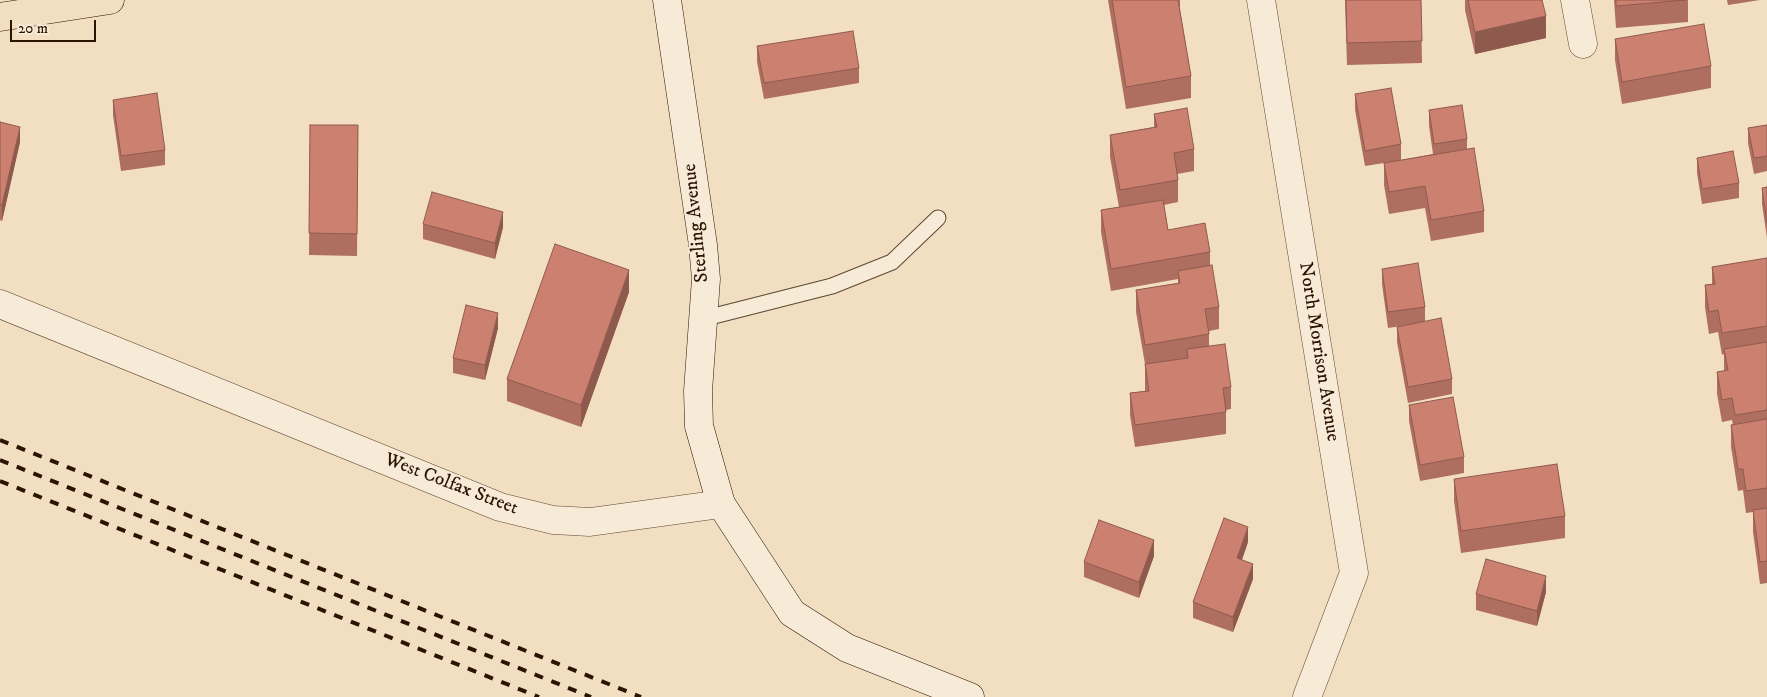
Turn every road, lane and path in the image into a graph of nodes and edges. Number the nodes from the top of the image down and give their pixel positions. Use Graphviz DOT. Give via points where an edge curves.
graph roads {
  1 [pos="110,0"];
  2 [pos="667,0"];
  3 [pos="1261,0"];
  4 [pos="1575,0"];
  5 [pos="0,17"];
  6 [pos="1583,44"];
  7 [pos="938,218"];
  8 [pos="0,304"];
  9 [pos="702,319"];
  10 [pos="722,504"];
  11 [pos="970,697"];
  12 [pos="1307,697"];
  1 -- 5 [label="main road"];
  2 -- 9 [label="street, Sterling Avenue" via="703,245 706,279"];
  3 -- 12 [label="street, North Morrison Avenue" via="1354,573"];
  4 -- 6 [label="street"];
  7 -- 9 [label="lane" via="892,262 832,286"];
  8 -- 10 [label="street, West Colfax Street" via="500,507 553,520 590,522"];
  9 -- 10 [label="street, Sterling Avenue" via="699,426"];
  10 -- 11 [label="street" via="792,613 847,648"];
}
